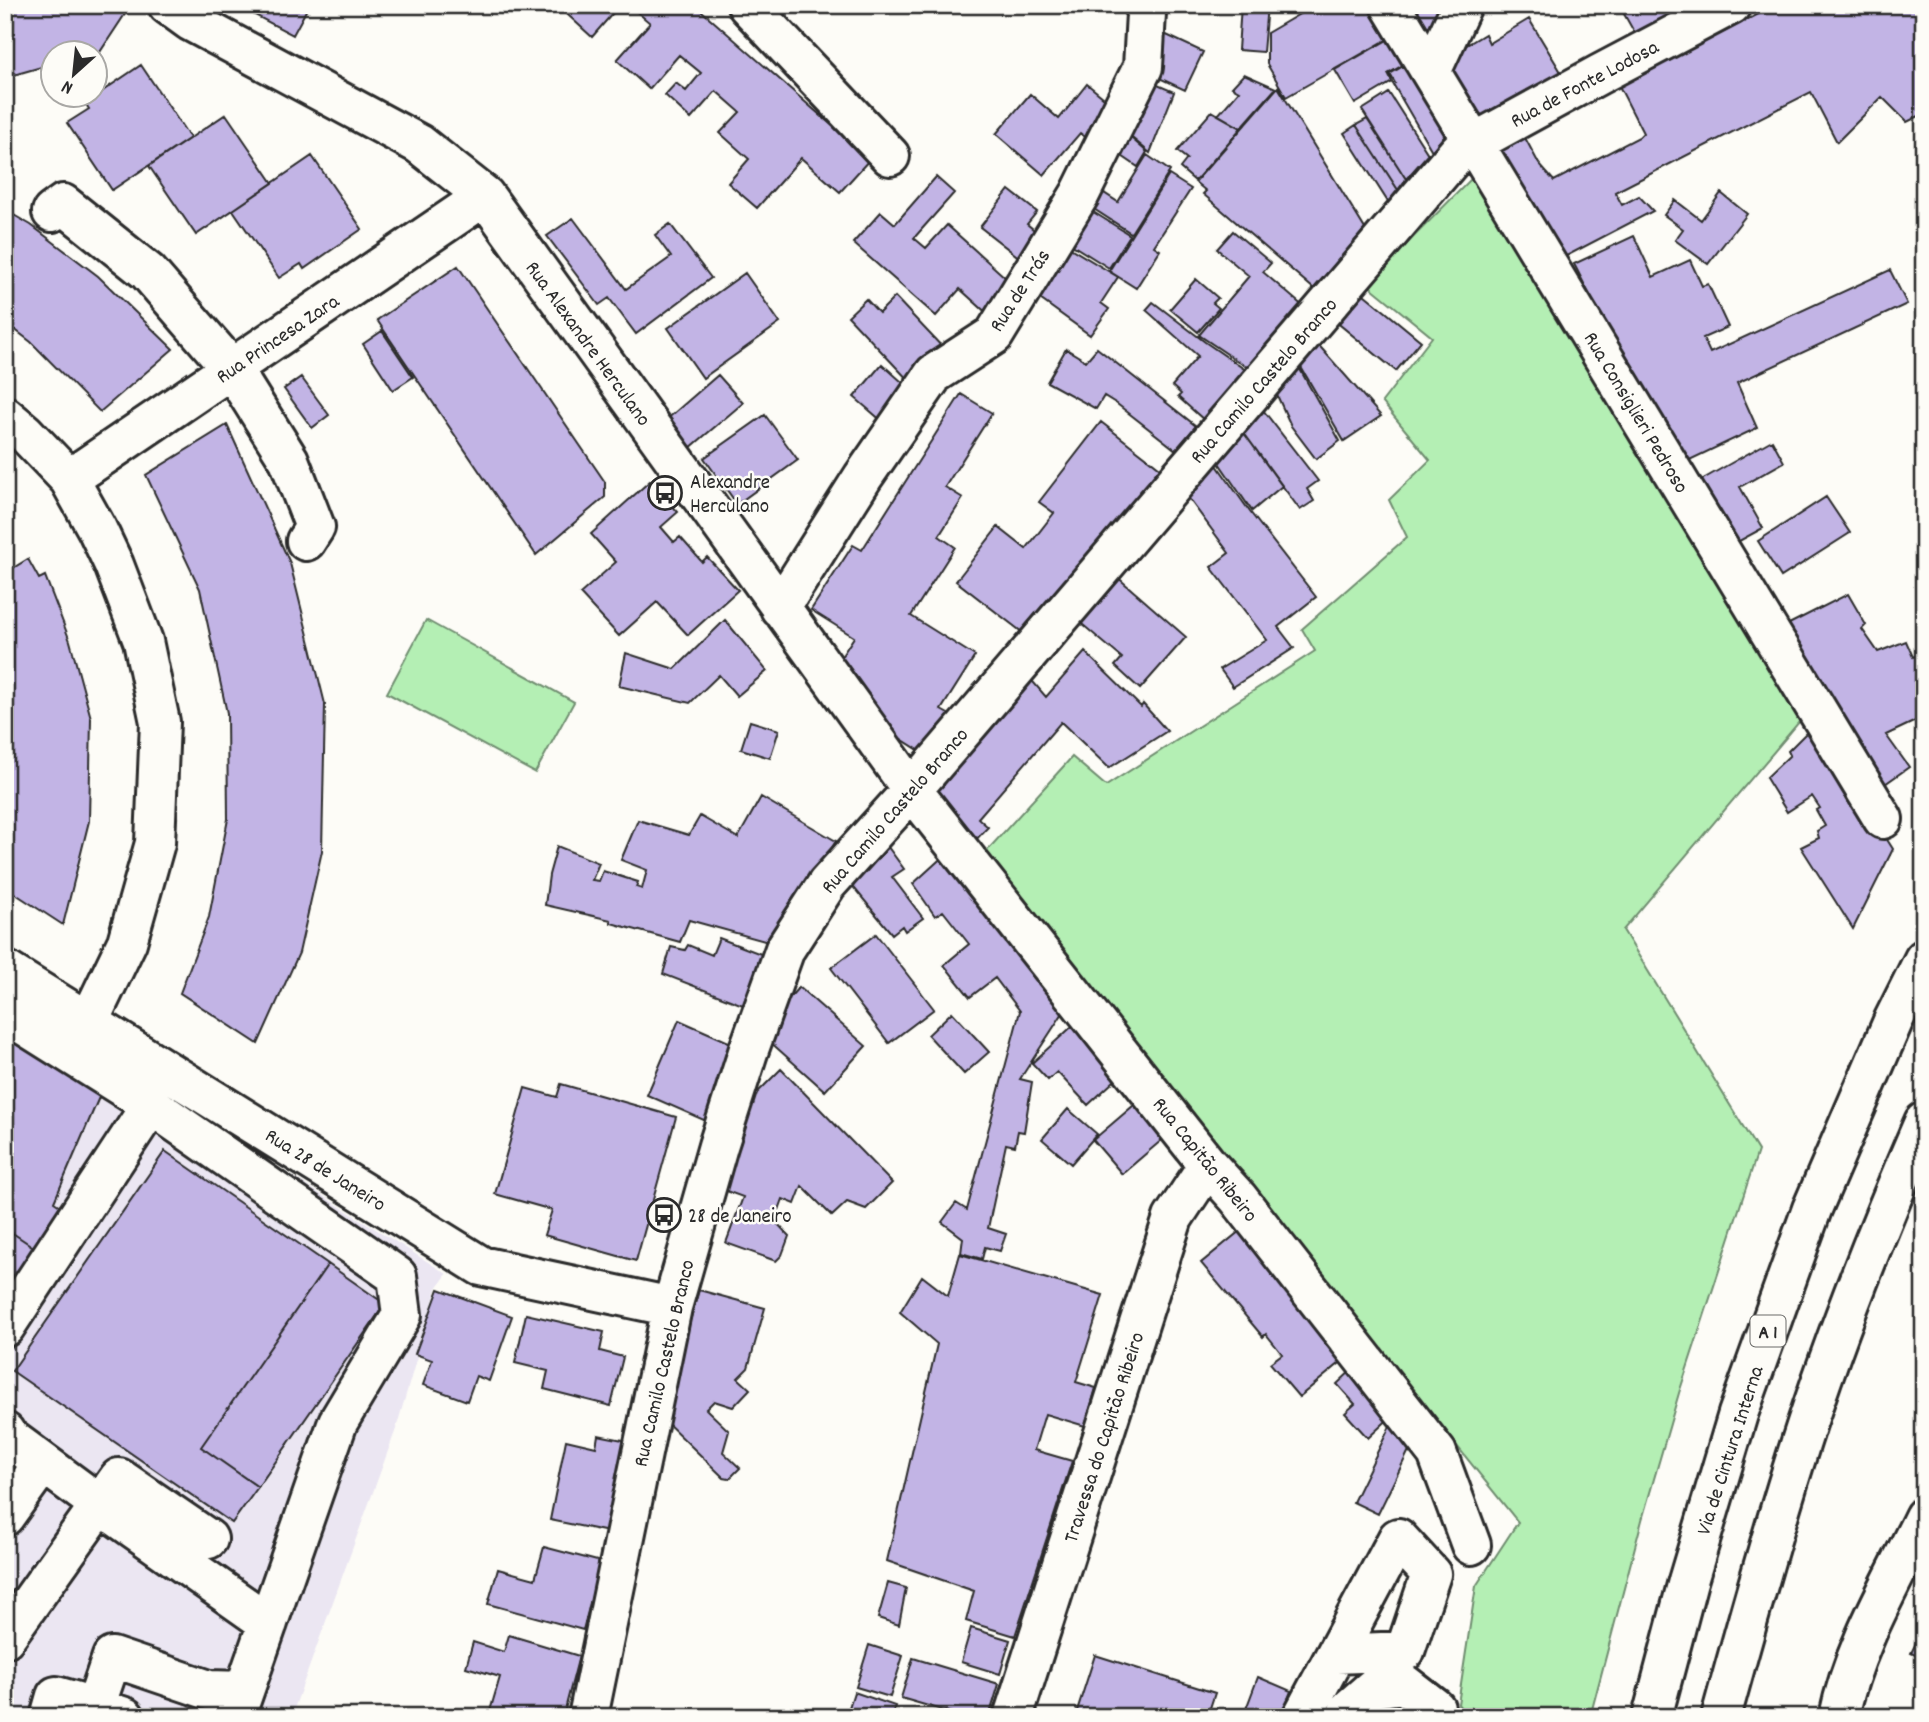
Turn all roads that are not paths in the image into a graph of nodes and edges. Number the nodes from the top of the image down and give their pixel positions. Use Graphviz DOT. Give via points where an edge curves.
graph roads {
  1 [pos="168,5"];
  2 [pos="747,5"];
  3 [pos="1143,5"];
  4 [pos="1390,5"];
  5 [pos="1462,5"];
  6 [pos="1731,5"];
  7 [pos="1431,72"];
  8 [pos="1475,143"];
  9 [pos="890,156"];
  10 [pos="485,196"];
  11 [pos="52,212"];
  12 [pos="232,369"];
  13 [pos="5,416"];
  14 [pos="69,479"];
  15 [pos="306,541"];
  16 [pos="780,608"];
  17 [pos="912,790"];
  18 [pos="1883,819"];
  19 [pos="1924,959"];
  20 [pos="5,970"];
  21 [pos="5,1013"];
  22 [pos="89,1021"];
  23 [pos="150,1105"];
  24 [pos="1924,1122"];
  25 [pos="1208,1165"];
  26 [pos="672,1307"];
  27 [pos="5,1327"];
  28 [pos="5,1432"];
  29 [pos="43,1462"];
  30 [pos="99,1504"];
  31 [pos="5,1516"];
  32 [pos="1924,1517"];
  33 [pos="208,1539"];
  34 [pos="1471,1545"];
  35 [pos="268,1623"];
  36 [pos="5,1639"];
  37 [pos="1336,1654"];
  38 [pos="239,1704"];
  39 [pos="110,1712"];
  40 [pos="1437,1714"];
  41 [pos="50,1717"];
  42 [pos="588,1717"];
  43 [pos="1013,1717"];
  44 [pos="1303,1717"];
  45 [pos="1346,1717"];
  46 [pos="1652,1717"];
  47 [pos="1721,1717"];
  48 [pos="1839,1717"];
  1 -- 10 [label="main road, Rua Alexandre Herculano" via="419,144"];
  2 -- 9 [label="main road"];
  3 -- 16 [label="main road, Rua de Trás" via="1143,67 1080,194 994,335 934,374"];
  4 -- 7 [label="main road, Rua Consiglieri Pedroso"];
  5 -- 7 [label="main road"];
  6 -- 8 [label="main road, Rua de Fonte Lodosa"];
  7 -- 8 [label="main road, Rua Consiglieri Pedroso"];
  8 -- 17 [label="main road, Rua Camilo Castelo Branco" via="1459,151"];
  8 -- 18 [label="main road, Rua Consiglieri Pedroso"];
  10 -- 12 [label="main road, Rua Princesa Zara"];
  10 -- 16 [label="main road, Rua Alexandre Herculano"];
  11 -- 12 [label="main road" via="63,204 148,272"];
  12 -- 14 [label="main road, Rua Princesa Zara"];
  12 -- 15 [label="main road" via="289,460 316,527"];
  13 -- 14 [label="main road"];
  14 -- 22 [label="main road" via="114,565 143,641 160,722 155,843 127,942"];
  16 -- 17 [label="main road, Rua Alexandre Herculano"];
  17 -- 25 [label="main road, Rua Capitão Ribeiro"];
  17 -- 26 [label="main road, Rua Camilo Castelo Branco" via="827,884 785,949 718,1146"];
  19 -- 46 [label="main road, Via de Cintura Interna / A 1" via="1812,1209 1747,1388"];
  20 -- 22 [label="main road, Rua 28 de Janeiro"];
  21 -- 23 [label="main road"];
  22 -- 26 [label="main road, Rua 28 de Janeiro" via="481,1266"];
  23 -- 27 [label="main road"];
  23 -- 35 [label="main road" via="397,1276 402,1315 338,1422"];
  24 -- 47 [label="main road" via="1860,1277 1801,1443"];
  25 -- 34 [label="main road, Rua Capitão Ribeiro" via="1437,1453"];
  25 -- 43 [label="main road, Travessa do Capitão Ribeiro" via="1173,1218"];
  26 -- 42 [label="main road, Rua Camilo Castelo Branco"];
  28 -- 29 [label="main road"];
  29 -- 30 [label="main road"];
  29 -- 31 [label="main road"];
  30 -- 33 [label="main road" via="119,1478"];
  30 -- 35 [label="main road"];
  30 -- 36 [label="main road"];
  32 -- 48 [label="main road" via="1858,1654"];
  35 -- 38 [label="main road"];
  37 -- 44 [label="main road"];
  38 -- 39 [label="main road" via="112,1657"];
  39 -- 41 [label="main road" via="56,1696"];
  40 -- 45 [label="main road" via="1404,1684 1373,1688"];
}
